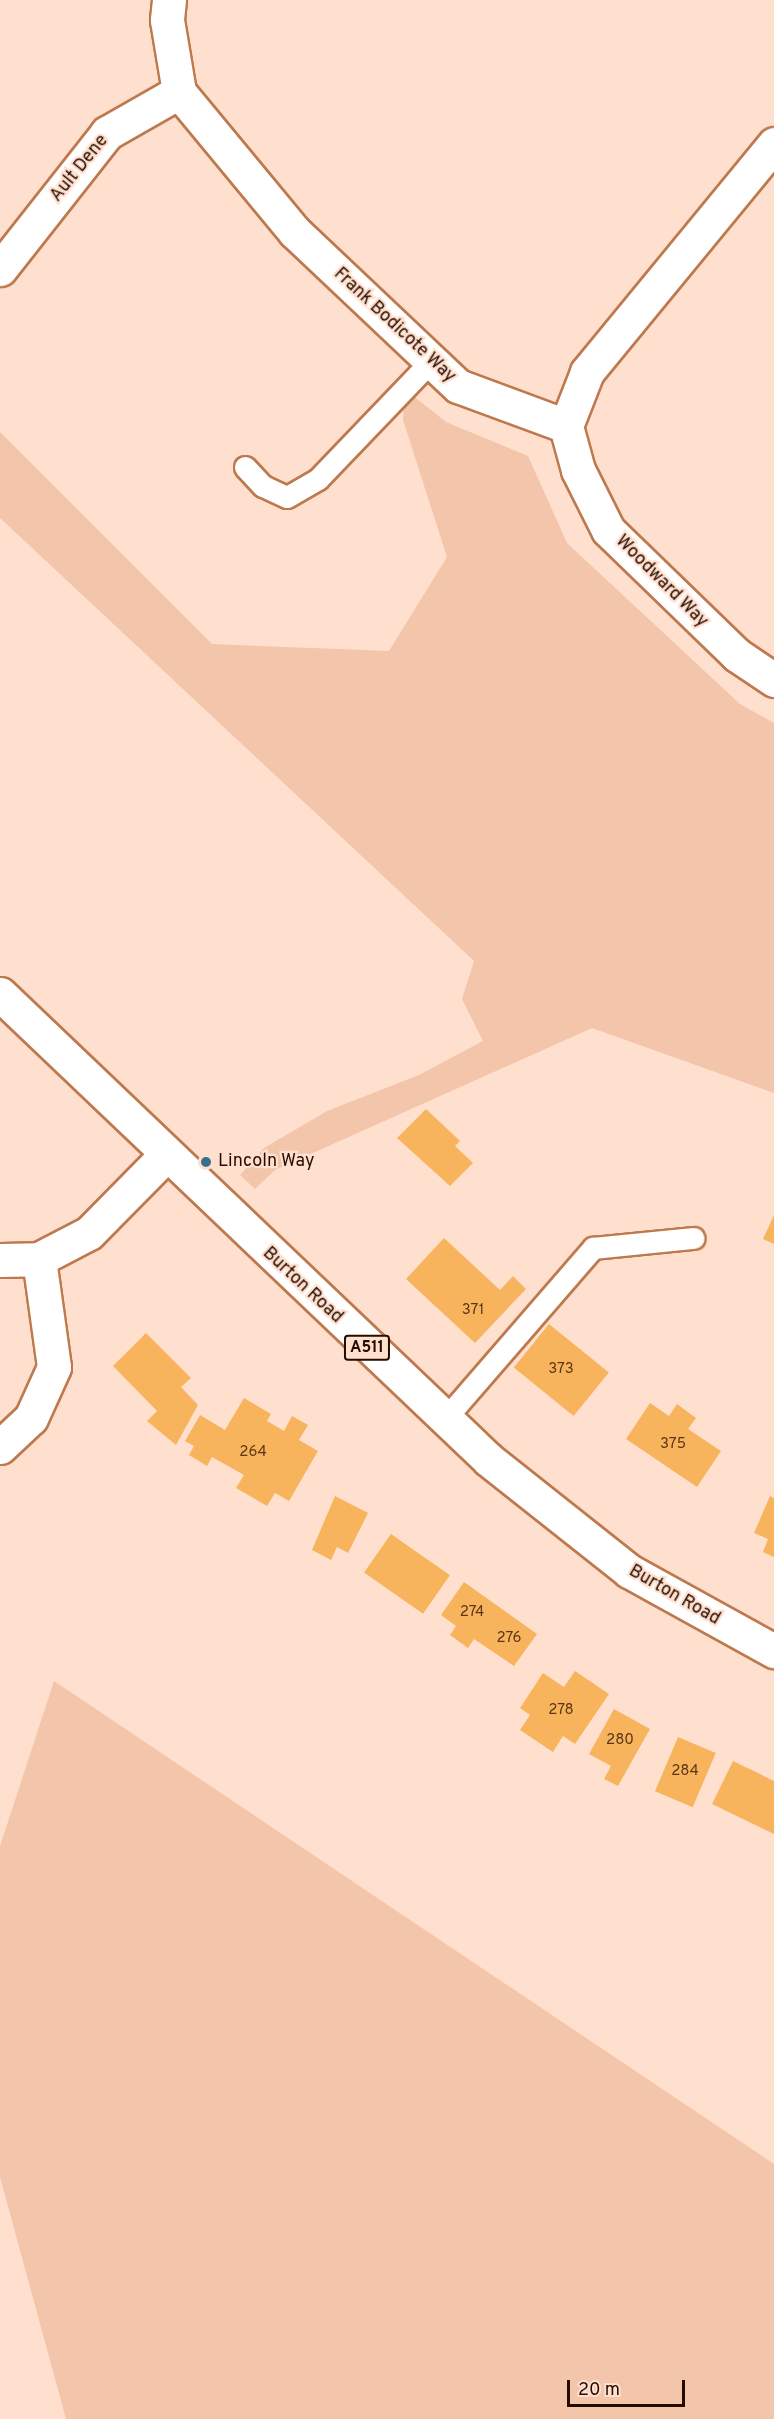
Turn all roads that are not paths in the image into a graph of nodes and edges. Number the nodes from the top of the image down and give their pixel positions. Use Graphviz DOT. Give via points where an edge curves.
graph roads {
  1 [pos="169,0"];
  2 [pos="179,92"];
  3 [pos="774,144"];
  4 [pos="0,269"];
  5 [pos="431,361"];
  6 [pos="566,426"];
  7 [pos="245,467"];
  8 [pos="774,680"];
  9 [pos="0,994"];
  10 [pos="166,1155"];
  11 [pos="694,1238"];
  12 [pos="39,1258"];
  13 [pos="0,1260"];
  14 [pos="444,1420"];
  15 [pos="0,1447"];
  16 [pos="774,1651"];
  1 -- 2 [label="main road" via="167,20"];
  2 -- 4 [label="main road, Ault Dene" via="107,133"];
  2 -- 5 [label="main road, Frank Bodicote Way" via="295,232"];
  3 -- 6 [label="main road" via="587,372"];
  5 -- 6 [label="main road, Frank Bodicote Way" via="458,386"];
  5 -- 7 [label="lane" via="318,479 287,497 263,486"];
  6 -- 8 [label="main road, Woodward Way" via="578,470 608,530 737,655"];
  9 -- 10 [label="main road, Burton Road / A511"];
  10 -- 12 [label="main road" via="89,1233"];
  10 -- 14 [label="main road, Burton Road / A511"];
  11 -- 14 [label="lane" via="593,1248"];
  12 -- 13 [label="main road"];
  12 -- 15 [label="main road" via="54,1367 31,1418"];
  14 -- 16 [label="main road, Burton Road / A511" via="629,1571"];
}
